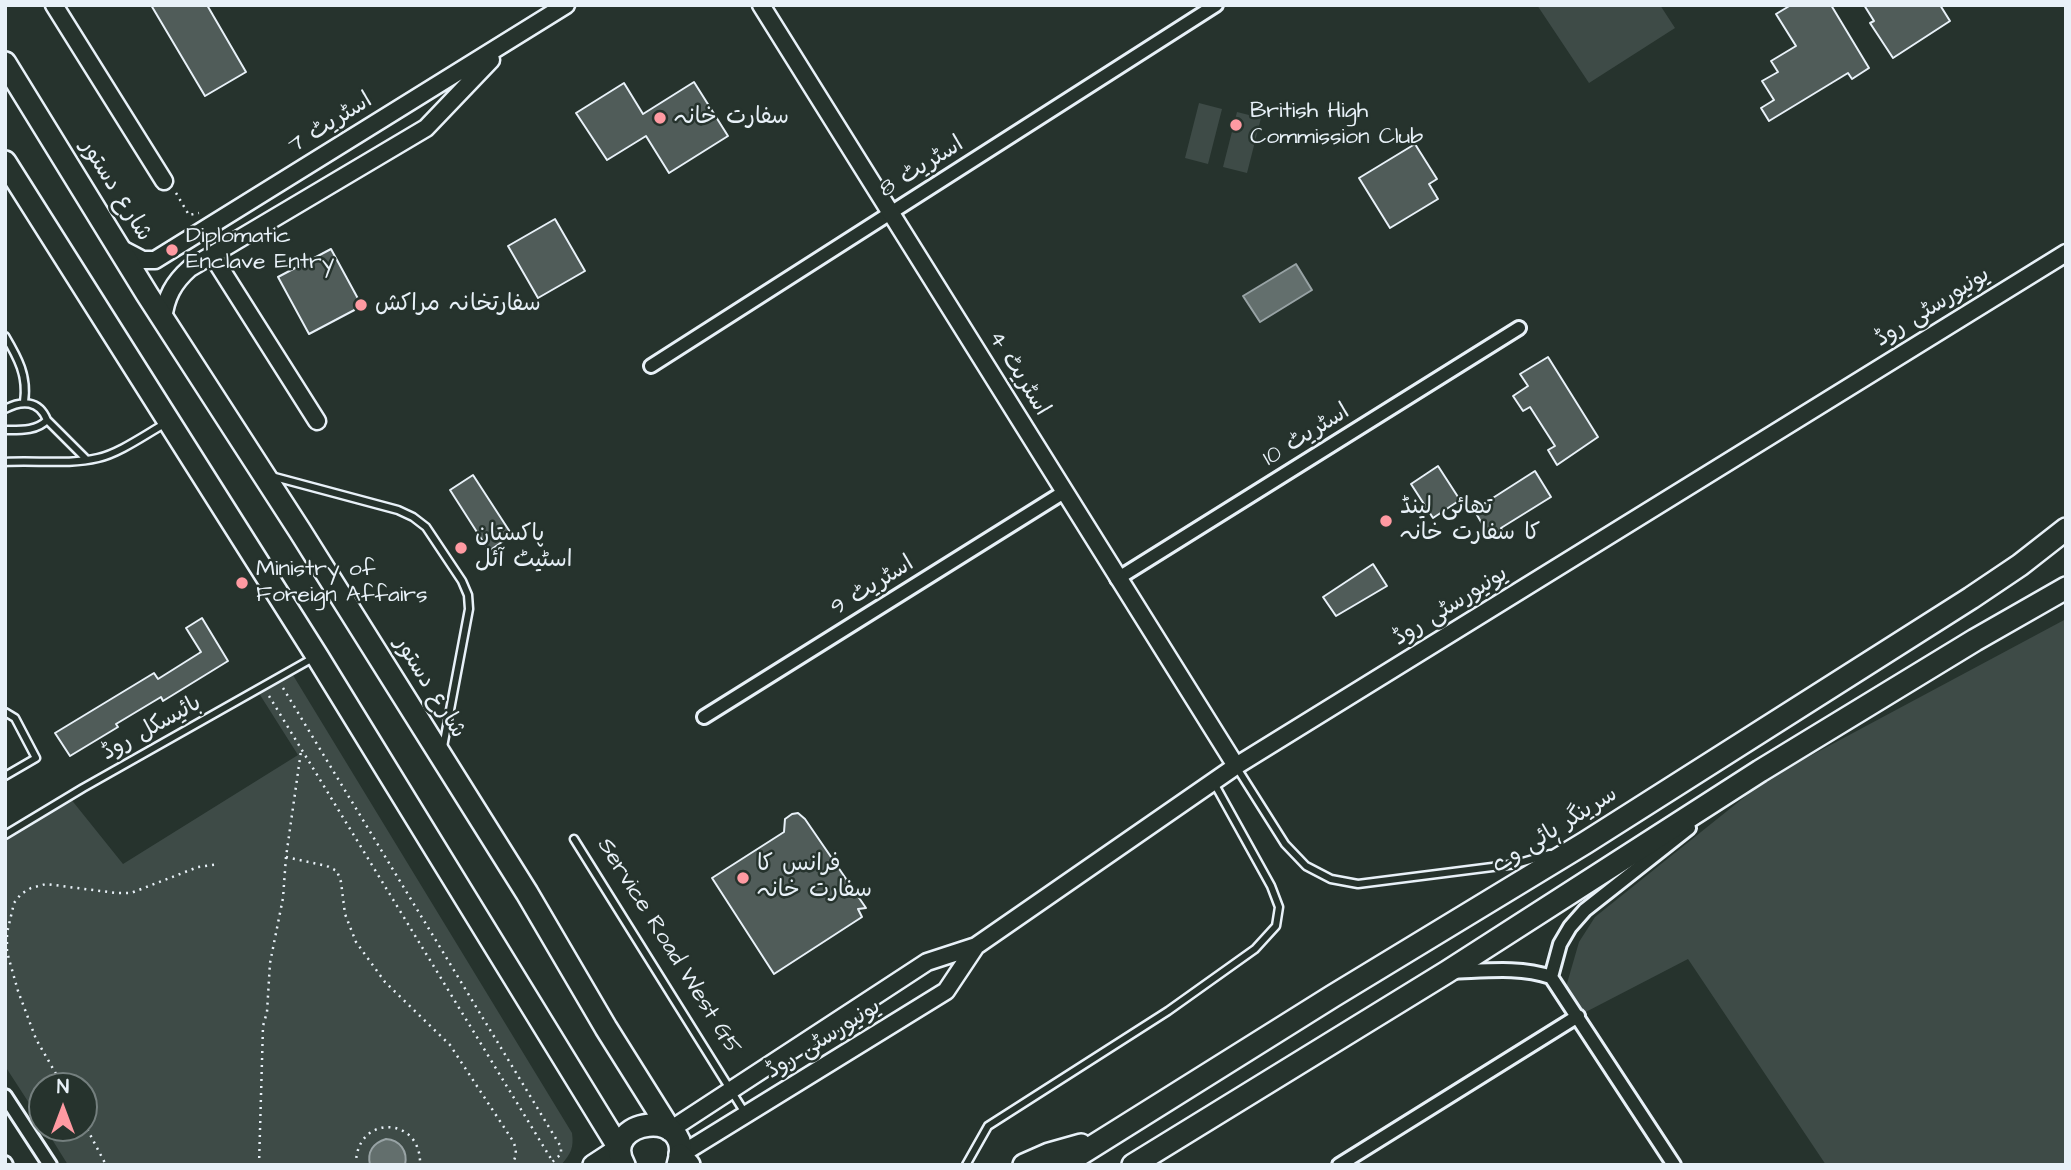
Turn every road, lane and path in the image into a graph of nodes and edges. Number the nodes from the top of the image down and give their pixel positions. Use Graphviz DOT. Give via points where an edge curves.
graph roads {
  1 [pos="54,5"];
  2 [pos="566,5"];
  3 [pos="761,5"];
  4 [pos="1216,5"];
  5 [pos="507,43"];
  6 [pos="5,63"];
  7 [pos="5,162"];
  8 [pos="169,186"];
  9 [pos="891,212"];
  10 [pos="209,226"];
  11 [pos="118,247"];
  12 [pos="2066,253"];
  13 [pos="212,255"];
  14 [pos="163,319"];
  15 [pos="1519,328"];
  16 [pos="5,336"];
  17 [pos="650,366"];
  18 [pos="24,402"];
  19 [pos="5,408"];
  20 [pos="47,420"];
  21 [pos="317,421"];
  22 [pos="169,422"];
  23 [pos="5,430"];
  24 [pos="87,460"];
  25 [pos="5,462"];
  26 [pos="263,474"];
  27 [pos="1064,492"];
  28 [pos="2066,529"];
  29 [pos="1117,579"];
  30 [pos="2066,589"];
  31 [pos="317,656"];
  32 [pos="278,678"];
  33 [pos="263,687"];
  34 [pos="5,712"];
  35 [pos="704,717"];
  36 [pos="301,749"];
  37 [pos="441,757"];
  38 [pos="1236,766"];
  39 [pos="1760,771"];
  40 [pos="5,776"];
  41 [pos="1213,781"];
  42 [pos="5,835"];
  43 [pos="574,839"];
  44 [pos="1585,844"];
  45 [pos="286,857"];
  46 [pos="219,864"];
  47 [pos="976,946"];
  48 [pos="1447,972"];
  49 [pos="1551,977"];
  50 [pos="1578,1016"];
  51 [pos="56,1072"];
  52 [pos="730,1089"];
  53 [pos="5,1096"];
  54 [pos="746,1115"];
  55 [pos="670,1130"];
  56 [pos="1107,1138"];
  57 [pos="94,1142"];
  58 [pos="622,1157"];
  59 [pos="682,1162"];
  60 [pos="551,1163"];
  61 [pos="50,1165"];
  62 [pos="106,1165"];
  63 [pos="259,1165"];
  64 [pos="356,1165"];
  65 [pos="421,1165"];
  66 [pos="511,1165"];
  67 [pos="593,1165"];
  68 [pos="966,1165"];
  69 [pos="1024,1165"];
  70 [pos="1063,1165"];
  71 [pos="1133,1165"];
  72 [pos="1339,1165"];
  73 [pos="1674,1165"];
  1 -- 8 [label="street"];
  2 -- 5 [label="street, اسٹریٹ 7"];
  3 -- 9 [label="street, اسٹریٹ 4"];
  4 -- 9 [label="street, اسٹریٹ 8"];
  5 -- 10 [label="street, اسٹریٹ 7"];
  5 -- 13 [label="street" via="426,128"];
  6 -- 11 [label="main road, شارع دستور"];
  7 -- 22 [label="main road"];
  8 -- 10 [label="path" via="189,215 205,212"];
  9 -- 17 [label="street, اسٹریٹ 8"];
  9 -- 27 [label="street, اسٹریٹ 4"];
  10 -- 11 [label="street, اسٹریٹ 7" via="155,260 142,260"];
  11 -- 14 [label="main road, شارع دستور"];
  12 -- 38 [label="street, یونیورسٹی روڈ"];
  13 -- 14 [label="street" via="179,277 169,293"];
  13 -- 21 [label="street"];
  14 -- 26 [label="main road, شارع دستور"];
  15 -- 29 [label="street, اسٹریٹ 10"];
  16 -- 18 [label="lane" via="23,370"];
  18 -- 19 [label="lane"];
  18 -- 20 [label="lane" via="34,404"];
  20 -- 23 [label="lane" via="34,428"];
  20 -- 24 [label="lane"];
  22 -- 24 [label="lane" via="110,454"];
  22 -- 31 [label="main road"];
  24 -- 25 [label="lane"];
  26 -- 37 [label="main road, شارع دستور"];
  26 -- 37 [label="lane" via="413,517 426,527 462,582 469,609"];
  27 -- 29 [label="street, اسٹریٹ 4"];
  27 -- 35 [label="street, اسٹریٹ 9"];
  28 -- 44 [label="main road, سرینگر ہائی وے" via="1971,598"];
  29 -- 38 [label="street, اسٹریٹ 4"];
  30 -- 39 [label="main road"];
  31 -- 32 [label="lane, بائیسکل روڈ"];
  31 -- 58 [label="main road"];
  32 -- 33 [label="lane, بائیسکل روڈ"];
  32 -- 60 [label="path" via="561,1147 561,1154"];
  33 -- 36 [label="path"];
  33 -- 42 [label="lane, بائیسکل روڈ"];
  34 -- 40 [label="lane" via="15,718 36,758"];
  36 -- 45 [label="path"];
  36 -- 60 [label="path"];
  37 -- 55 [label="main road, شارع دستور"];
  38 -- 41 [label="street, یونیورسٹی روڈ"];
  38 -- 44 [label="lane" via="1285,844 1306,866 1331,879 1359,884 1498,867"];
  39 -- 48 [label="main road"];
  39 -- 49 [label="street" via="1585,910 1560,944"];
  41 -- 47 [label="street, یونیورسٹی روڈ"];
  41 -- 68 [label="lane" via="1271,886 1279,907 1276,926 1255,949 1168,1011 988,1126"];
  43 -- 52 [label="lane, Service Road West G5"];
  44 -- 56 [label="main road, سرینگر ہائی وے"];
  45 -- 63 [label="path" via="263,1026"];
  45 -- 66 [label="path" via="337,871 356,942 385,982 450,1045 471,1074 513,1141 516,1155"];
  46 -- 51 [label="path" via="198,867 131,892 46,884 21,894 6,933 7,953 36,1039"];
  47 -- 52 [label="street, یونیورسٹی روڈ" via="927,962"];
  47 -- 54 [label="street, یونیورسٹی روڈ" via="946,991"];
  48 -- 49 [label="street" via="1522,970"];
  48 -- 71 [label="main road"];
  49 -- 50 [label="street"];
  50 -- 72 [label="street"];
  50 -- 73 [label="street"];
  52 -- 54 [label="lane, Service Road West G5"];
  52 -- 55 [label="street, یونیورسٹی روڈ"];
  53 -- 61 [label="street"];
  54 -- 59 [label="street, یونیورسٹی روڈ"];
  55 -- 58 [label="main road" via="660,1125 636,1128 624,1137"];
  55 -- 59 [label="main road, شارع دستور" via="679,1142"];
  56 -- 69 [label="main road"];
  56 -- 70 [label="main road, سرینگر ہائی وے"];
  57 -- 62 [label="path"];
  58 -- 67 [label="main road"];
  64 -- 65 [label="path" via="365,1136 393,1127 411,1136 421,1154"];
}
